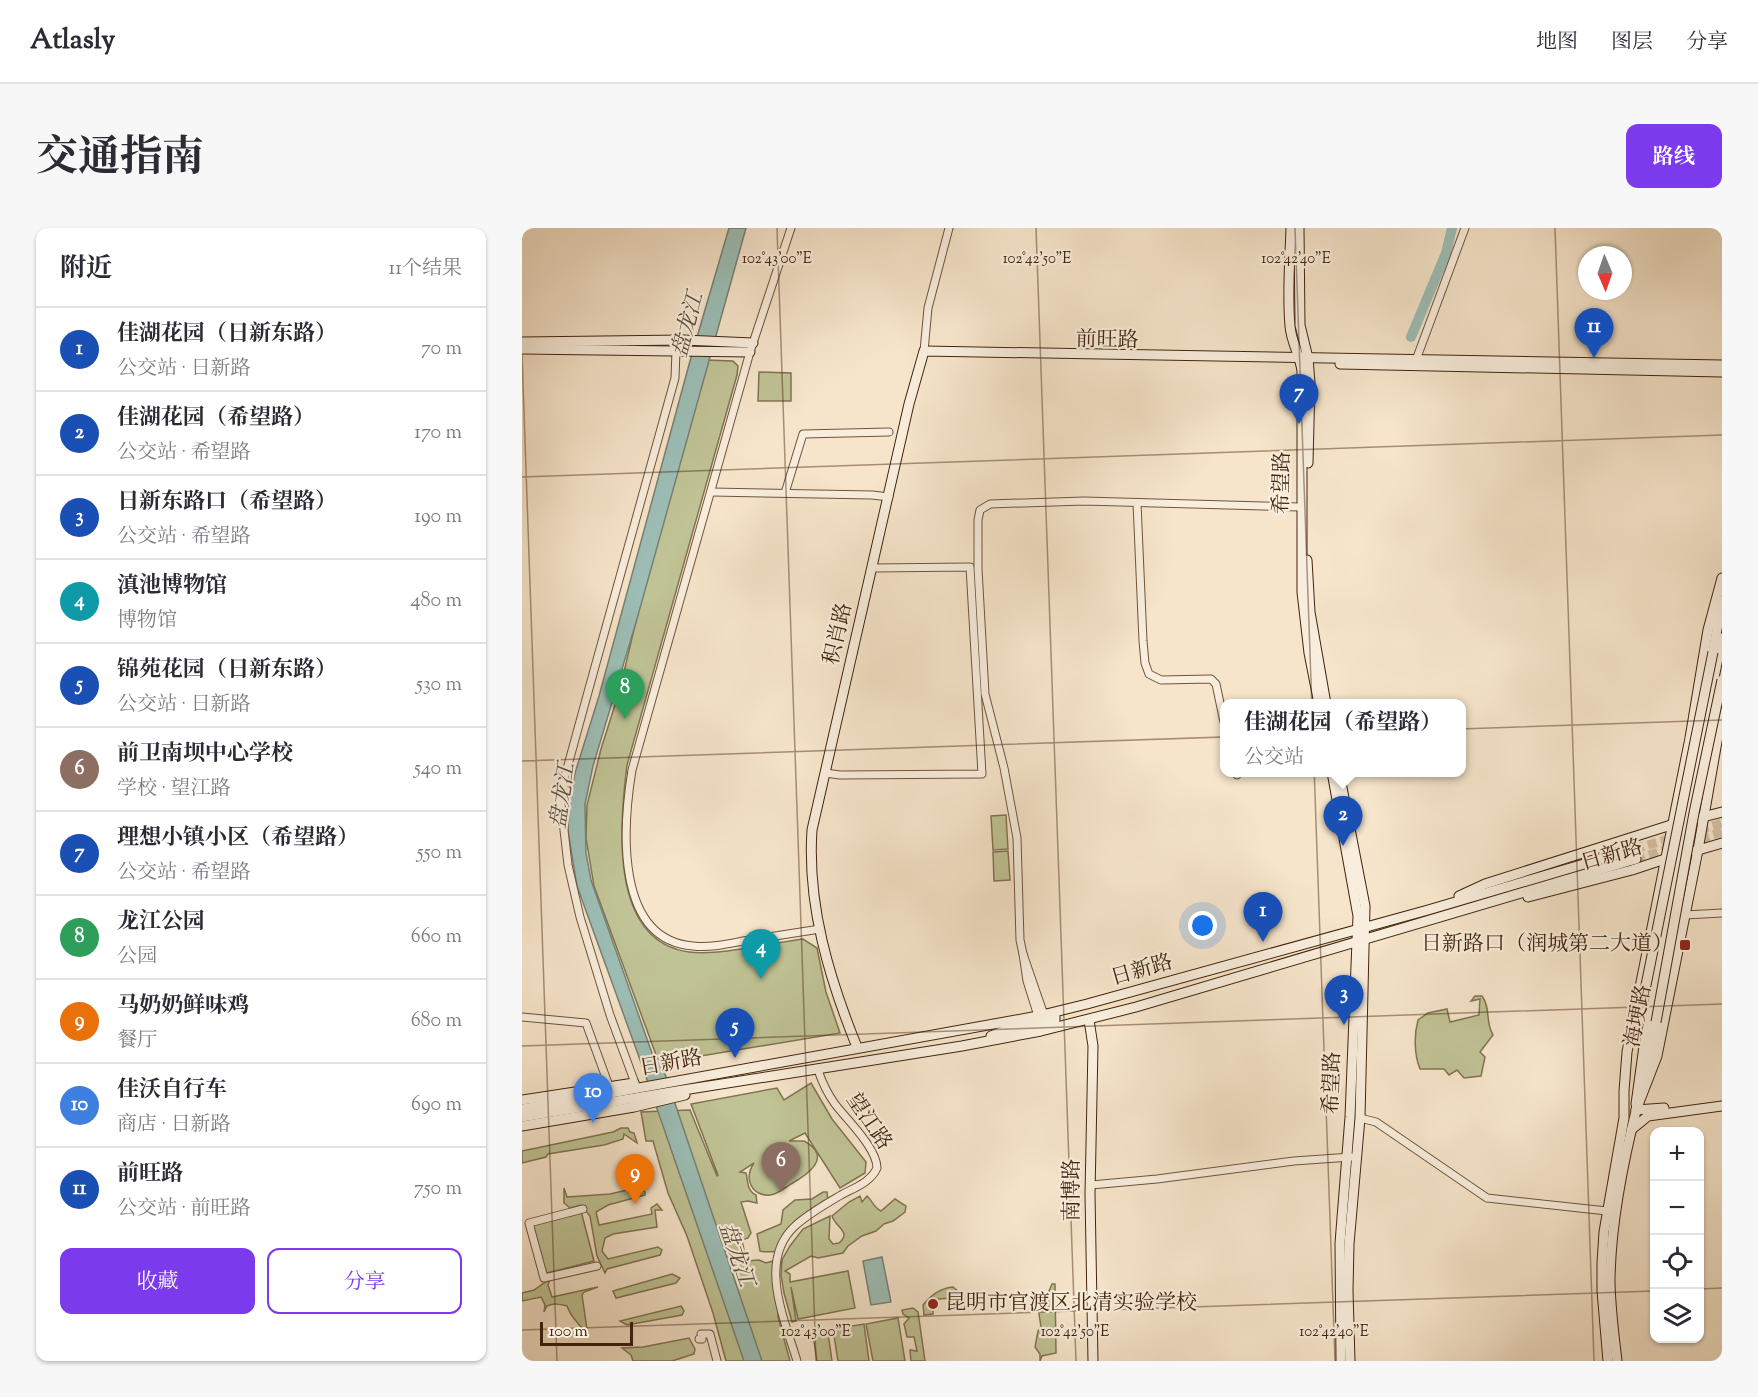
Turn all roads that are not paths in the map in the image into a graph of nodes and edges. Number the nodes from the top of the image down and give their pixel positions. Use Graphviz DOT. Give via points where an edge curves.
graph roads {
  1 [pos="791,228"];
  2 [pos="949,228"];
  3 [pos="1291,228"];
  4 [pos="1299,228"];
  5 [pos="1465,228"];
  6 [pos="522,342"];
  7 [pos="680,347"];
  8 [pos="752,347"];
  9 [pos="522,349"];
  10 [pos="923,353"];
  11 [pos="1416,360"];
  12 [pos="1304,361"];
  13 [pos="1722,365"];
  14 [pos="1722,372"];
  15 [pos="889,432"];
  16 [pos="712,492"];
  17 [pos="785,493"];
  18 [pos="889,497"];
  19 [pos="1137,503"];
  20 [pos="1300,507"];
  21 [pos="873,568"];
  22 [pos="1722,578"];
  23 [pos="1722,601"];
  24 [pos="1722,638"];
  25 [pos="1722,680"];
  26 [pos="1318,699"];
  27 [pos="1325,699"];
  28 [pos="1220,703"];
  29 [pos="1722,713"];
  30 [pos="825,773"];
  31 [pos="1333,777"];
  32 [pos="1340,777"];
  33 [pos="1722,812"];
  34 [pos="1704,817"];
  35 [pos="1686,822"];
  36 [pos="1671,825"];
  37 [pos="1722,843"];
  38 [pos="1698,850"];
  39 [pos="1680,855"];
  40 [pos="1665,859"];
  41 [pos="1428,910"];
  42 [pos="1722,913"];
  43 [pos="1685,915"];
  44 [pos="1440,916"];
  45 [pos="1362,928"];
  46 [pos="820,929"];
  47 [pos="1360,939"];
  48 [pos="1043,1015"];
  49 [pos="522,1017"];
  50 [pos="1089,1020"];
  51 [pos="969,1045"];
  52 [pos="857,1047"];
  53 [pos="818,1070"];
  54 [pos="609,1086"];
  55 [pos="676,1087"];
  56 [pos="639,1093"];
  57 [pos="624,1095"];
  58 [pos="522,1100"];
  59 [pos="1722,1101"];
  60 [pos="1722,1106"];
  61 [pos="522,1109"];
  62 [pos="1636,1110"];
  63 [pos="522,1118"];
  64 [pos="1360,1118"];
  65 [pos="1626,1125"];
  66 [pos="522,1126"];
  67 [pos="1352,1157"];
  68 [pos="1091,1185"];
  69 [pos="583,1209"];
  70 [pos="1607,1211"];
  71 [pos="597,1266"];
  72 [pos="699,1339"];
  73 [pos="717,1361"];
  74 [pos="797,1361"];
  75 [pos="1093,1361"];
  76 [pos="1341,1361"];
  77 [pos="1350,1361"];
  78 [pos="1608,1361"];
  79 [pos="1617,1361"];
  1 -- 8 [label="street"];
  2 -- 10 [label="street, 积肖路" via="928,308"];
  3 -- 12 [label="main road, 希望路" via="1290,326 1293,343"];
  4 -- 12 [label="main road, 希望路"];
  5 -- 11 [label="street"];
  6 -- 7 [label="main road"];
  7 -- 8 [label="main road"];
  7 -- 9 [label="main road"];
  7 -- 56 [label="street" via="675,378 562,788 561,804 568,865 580,917"];
  8 -- 16 [label="street"];
  10 -- 12 [label="main road, 前旺路"];
  10 -- 18 [label="main road, 积肖路"];
  11 -- 12 [label="main road, 前旺路"];
  11 -- 13 [label="main road, 前旺路"];
  12 -- 14 [label="main road, 前旺路"];
  12 -- 20 [label="main road, 希望路"];
  12 -- 27 [label="main road, 希望路" via="1310,383 1308,591"];
  15 -- 17 [label="street" via="803,434"];
  16 -- 17 [label="street"];
  16 -- 46 [label="street" via="632,770 625,830 631,886 649,925 660,936 690,946"];
  17 -- 18 [label="street"];
  18 -- 21 [label="main road, 积肖路"];
  19 -- 20 [label="street"];
  19 -- 28 [label="street" via="1143,641 1149,674 1161,680 1211,679"];
  19 -- 48 [label="street" via="990,504 978,514 985,694 1017,838 1020,940"];
  20 -- 26 [label="main road, 希望路" via="1304,614"];
  21 -- 30 [label="main road, 积肖路"];
  21 -- 30 [label="street" via="970,567 982,774"];
  22 -- 36 [label="main road" via="1708,630"];
  23 -- 65 [label="main road, 海埂路, bridge" via="1639,1020"];
  24 -- 35 [label="main road"];
  25 -- 62 [label="main road, 海埂路, bridge"];
  29 -- 34 [label="main road"];
  30 -- 46 [label="main road, 积肖路" via="812,830 810,860"];
  31 -- 45 [label="main road, 希望路"];
  32 -- 45 [label="main road, 希望路" via="1363,893"];
  33 -- 34 [label="main road"];
  34 -- 35 [label="main road"];
  34 -- 38 [label="main road"];
  35 -- 36 [label="main road"];
  35 -- 38 [label="main road" via="1687,839"];
  36 -- 39 [label="main road" via="1680,838"];
  36 -- 40 [label="main road"];
  36 -- 41 [label="main road" via="1485,884"];
  37 -- 38 [label="main road, 日新路"];
  38 -- 39 [label="main road, 日新路"];
  38 -- 43 [label="main road"];
  39 -- 40 [label="main road, 日新路"];
  39 -- 62 [label="main road"];
  40 -- 44 [label="main road, 日新路" via="1533,896"];
  40 -- 65 [label="main road" via="1627,1052"];
  41 -- 44 [label="main road, 日新路" via="1635,854"];
  41 -- 45 [label="main road, 日新路"];
  42 -- 43 [label="street"];
  43 -- 62 [label="main road" via="1657,1056"];
  44 -- 47 [label="main road, 日新路"];
  45 -- 47 [label="main road, 希望路"];
  45 -- 48 [label="main road, 日新路"];
  46 -- 52 [label="main road, 积肖路" via="836,995"];
  47 -- 50 [label="main road, 日新路"];
  47 -- 64 [label="main road, 希望路"];
  47 -- 67 [label="main road, 希望路"];
  48 -- 51 [label="main road" via="1054,1015 1055,1020 1011,1028"];
  48 -- 52 [label="main road, 日新路"];
  49 -- 54 [label="street" via="586,1023"];
  50 -- 51 [label="main road, 日新路"];
  50 -- 68 [label="main road, 南博路" via="1093,1046"];
  51 -- 53 [label="main road, 日新路"];
  52 -- 55 [label="main road, 日新路"];
  53 -- 55 [label="main road, 日新路"];
  53 -- 74 [label="street, 望江路" via="834,1103 875,1155 877,1168 870,1178 796,1225 782,1246 776,1264 777,1286"];
  54 -- 56 [label="main road, 日新路"];
  54 -- 58 [label="main road, 日新路"];
  55 -- 56 [label="main road, 日新路"];
  55 -- 56 [label="main road, 日新路"];
  56 -- 57 [label="main road, 日新路"];
  56 -- 66 [label="main road, 日新路"];
  57 -- 61 [label="main road, 日新路"];
  57 -- 63 [label="main road, 日新路"];
  59 -- 62 [label="main road"];
  60 -- 65 [label="main road" via="1648,1116"];
  62 -- 65 [label="main road, 海埂路"];
  64 -- 67 [label="main road, 希望路"];
  64 -- 70 [label="street" via="1376,1122 1487,1198"];
  65 -- 70 [label="main road, 海埂路"];
  65 -- 79 [label="main road, 海埂路" via="1611,1247"];
  67 -- 68 [label="street"];
  67 -- 76 [label="main road, 希望路" via="1340,1243"];
  67 -- 77 [label="main road, 希望路"];
  68 -- 75 [label="main road, 南博路"];
  69 -- 71 [label="street" via="529,1223 544,1278"];
  70 -- 78 [label="main road, 海埂路" via="1602,1292"];
  72 -- 73 [label="street" via="701,1334 710,1334"];
}
